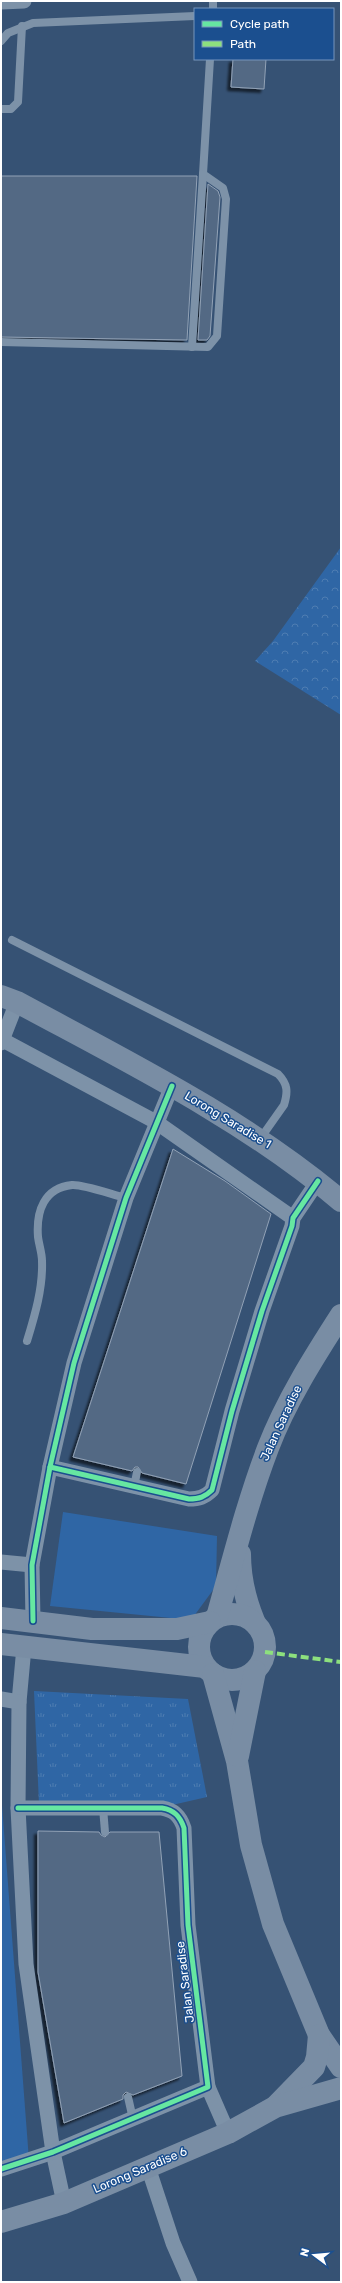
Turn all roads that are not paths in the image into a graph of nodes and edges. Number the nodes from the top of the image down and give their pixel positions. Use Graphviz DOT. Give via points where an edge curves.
graph roads {
  1 [pos="194,16"];
  2 [pos="22,26"];
  3 [pos="1,41"];
  4 [pos="210,60"];
  5 [pos="1,109"];
  6 [pos="203,174"];
  7 [pos="1,342"];
  8 [pos="192,347"];
  9 [pos="12,940"];
  10 [pos="9,999"];
  11 [pos="1,1041"];
  12 [pos="172,1086"];
  13 [pos="156,1122"];
  14 [pos="260,1140"];
  15 [pos="318,1181"];
  16 [pos="126,1198"];
  17 [pos="341,1201"];
  18 [pos="293,1218"];
  19 [pos="341,1315"];
  20 [pos="27,1341"];
  21 [pos="50,1467"];
  22 [pos="240,1539"];
  23 [pos="1,1562"];
  24 [pos="32,1565"];
  25 [pos="1,1618"];
  26 [pos="213,1619"];
  27 [pos="32,1621"];
  28 [pos="254,1621"];
  29 [pos="1,1644"];
  30 [pos="24,1647"];
  31 [pos="209,1671"];
  32 [pos="255,1671"];
  33 [pos="1,1699"];
  34 [pos="19,1702"];
  35 [pos="237,1761"];
  36 [pos="18,1808"];
  37 [pos="103,1808"];
  38 [pos="105,1832"];
  39 [pos="319,2036"];
  40 [pos="341,2067"];
  41 [pos="208,2087"];
  42 [pos="341,2088"];
  43 [pos="128,2098"];
  44 [pos="275,2107"];
  45 [pos="133,2119"];
  46 [pos="228,2133"];
  47 [pos="53,2152"];
  48 [pos="148,2167"];
  49 [pos="1,2169"];
  50 [pos="64,2203"];
  51 [pos="1,2222"];
  52 [pos="190,2282"];
  1 -- 2 [label="lane" via="33,23"];
  2 -- 3 [label="lane" via="8,33"];
  2 -- 5 [label="lane" via="18,102 11,109"];
  4 -- 6 [label="lane"];
  6 -- 8 [label="lane"];
  6 -- 8 [label="lane" via="222,188 226,199 217,336 208,347"];
  7 -- 8 [label="lane"];
  9 -- 14 [label="lane" via="278,1074 285,1081 286,1099"];
  10 -- 11 [label="street"];
  10 -- 12 [label="street, Lorong Saradise 1"];
  11 -- 13 [label="street"];
  12 -- 13 [label="street"];
  12 -- 14 [label="street, Lorong Saradise 1"];
  13 -- 16 [label="street"];
  13 -- 18 [label="street" via="225,1175"];
  14 -- 15 [label="street, Lorong Saradise 1"];
  15 -- 17 [label="street, Lorong Saradise 1"];
  15 -- 18 [label="street"];
  16 -- 20 [label="lane" via="73,1185 51,1191 44,1200 38,1236 42,1260 41,1287"];
  16 -- 21 [label="street" via="74,1363"];
  18 -- 21 [label="street" via="232,1411 212,1490 198,1500 189,1500 135,1480"];
  19 -- 22 [label="street, Jalan Saradise" via="296,1390 269,1446 253,1488"];
  21 -- 24 [label="street"];
  22 -- 26 [label="street"];
  22 -- 28 [label="street" via="243,1590"];
  23 -- 24 [label="street"];
  24 -- 27 [label="street"];
  25 -- 27 [label="street"];
  26 -- 27 [label="street" via="170,1629 92,1629"];
  26 -- 28 [label="street" via="233,1613"];
  26 -- 31 [label="street" via="203,1630 199,1644 201,1659"];
  28 -- 32 [label="street" via="265,1640 262,1662"];
  29 -- 30 [label="street"];
  30 -- 31 [label="street"];
  30 -- 34 [label="street"];
  31 -- 32 [label="street" via="223,1679 234,1680 245,1678"];
  31 -- 35 [label="street"];
  32 -- 35 [label="street"];
  33 -- 34 [label="street"];
  34 -- 36 [label="street"];
  35 -- 39 [label="street" via="251,1845 273,1924"];
  36 -- 37 [label="street, Jalan Saradise"];
  36 -- 47 [label="street" via="26,1964"];
  37 -- 38 [label="lane"];
  37 -- 41 [label="street, Jalan Saradise" via="170,1809 181,1820 188,1925"];
  39 -- 40 [label="street"];
  39 -- 44 [label="street" via="314,2067"];
  41 -- 45 [label="street"];
  41 -- 46 [label="street, Jalan Saradise"];
  42 -- 44 [label="street"];
  43 -- 45 [label="lane"];
  44 -- 46 [label="street, Lorong Saradise 6"];
  45 -- 47 [label="street"];
  46 -- 48 [label="street, Lorong Saradise 6"];
  47 -- 49 [label="street"];
  47 -- 50 [label="street"];
  48 -- 50 [label="street, Lorong Saradise 6"];
  48 -- 52 [label="street" via="173,2243"];
  50 -- 51 [label="street, Lorong Saradise 6"];
}
